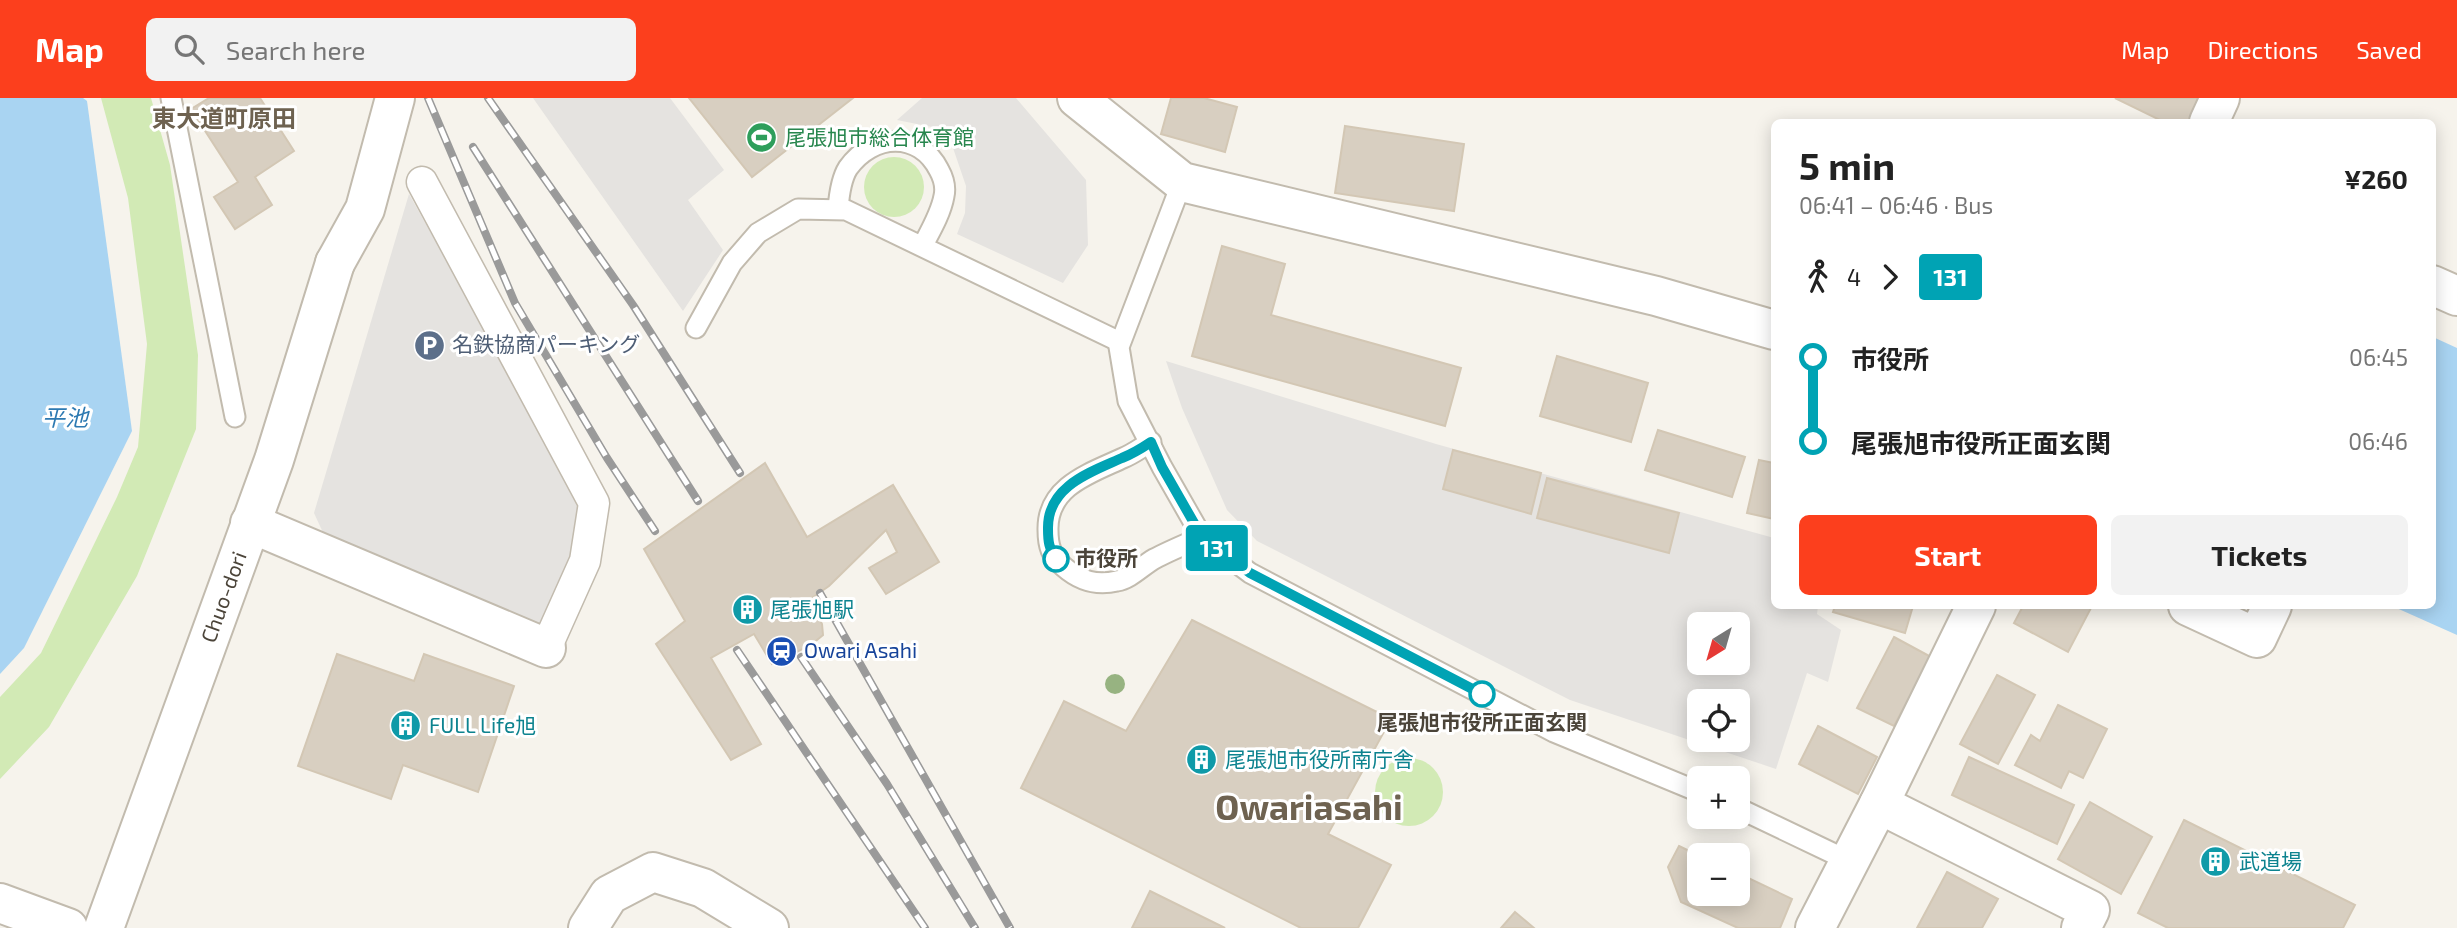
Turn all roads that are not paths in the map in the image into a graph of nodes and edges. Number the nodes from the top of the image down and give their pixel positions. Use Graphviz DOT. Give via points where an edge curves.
graph roads {
  1 [pos="171,98"];
  2 [pos="372,98"];
  3 [pos="395,98"];
  4 [pos="1076,98"];
  5 [pos="2220,98"];
  6 [pos="2210,119"];
  7 [pos="422,181"];
  8 [pos="1182,182"];
  9 [pos="838,209"];
  10 [pos="923,246"];
  11 [pos="335,263"];
  12 [pos="2436,287"];
  13 [pos="2457,296"];
  14 [pos="696,328"];
  15 [pos="1771,329"];
  16 [pos="1121,342"];
  17 [pos="235,417"];
  18 [pos="1151,442"];
  19 [pos="250,523"];
  20 [pos="1202,537"];
  21 [pos="1975,609"];
  22 [pos="2194,609"];
  23 [pos="2271,609"];
  24 [pos="546,648"];
  25 [pos="1687,787"];
  26 [pos="1879,804"];
  27 [pos="1750,814"];
  28 [pos="1849,860"];
  29 [pos="0,903"];
  30 [pos="68,928"];
  31 [pos="104,928"];
  32 [pos="588,928"];
  33 [pos="769,928"];
  34 [pos="1815,928"];
  35 [pos="2081,928"];
  1 -- 17 [label="lane"];
  2 -- 11 [label="street, Chuo-dori" via="333,233"];
  3 -- 11 [label="street, Chuo-dori" via="365,209"];
  4 -- 8 [label="street"];
  5 -- 6 [label="street"];
  7 -- 24 [label="street" via="594,503 585,561"];
  8 -- 15 [label="street" via="1656,296"];
  8 -- 16 [label="lane"];
  9 -- 10 [label="lane"];
  9 -- 10 [label="lane" via="847,169 864,151 888,141 912,143 933,159 944,180 945,195"];
  9 -- 14 [label="lane" via="798,209 758,233 732,263"];
  10 -- 16 [label="lane"];
  11 -- 19 [label="street, Chuo-dori" via="275,460"];
  12 -- 13 [label="street"];
  16 -- 18 [label="lane" via="1128,401"];
  18 -- 20 [label="lane"];
  18 -- 20 [label="lane" via="1066,487 1048,522 1048,548 1077,578 1097,584 1121,581 1154,559"];
  19 -- 24 [label="street"];
  19 -- 31 [label="street, Chuo-dori"];
  20 -- 25 [label="lane" via="1250,573 1555,732"];
  21 -- 26 [label="street"];
  22 -- 23 [label="street" via="2257,638"];
  26 -- 28 [label="street"];
  26 -- 35 [label="street" via="2090,910"];
  27 -- 28 [label="lane"];
  28 -- 34 [label="street"];
  29 -- 30 [label="street"];
  32 -- 33 [label="street" via="609,895 653,872 703,888"];
}
